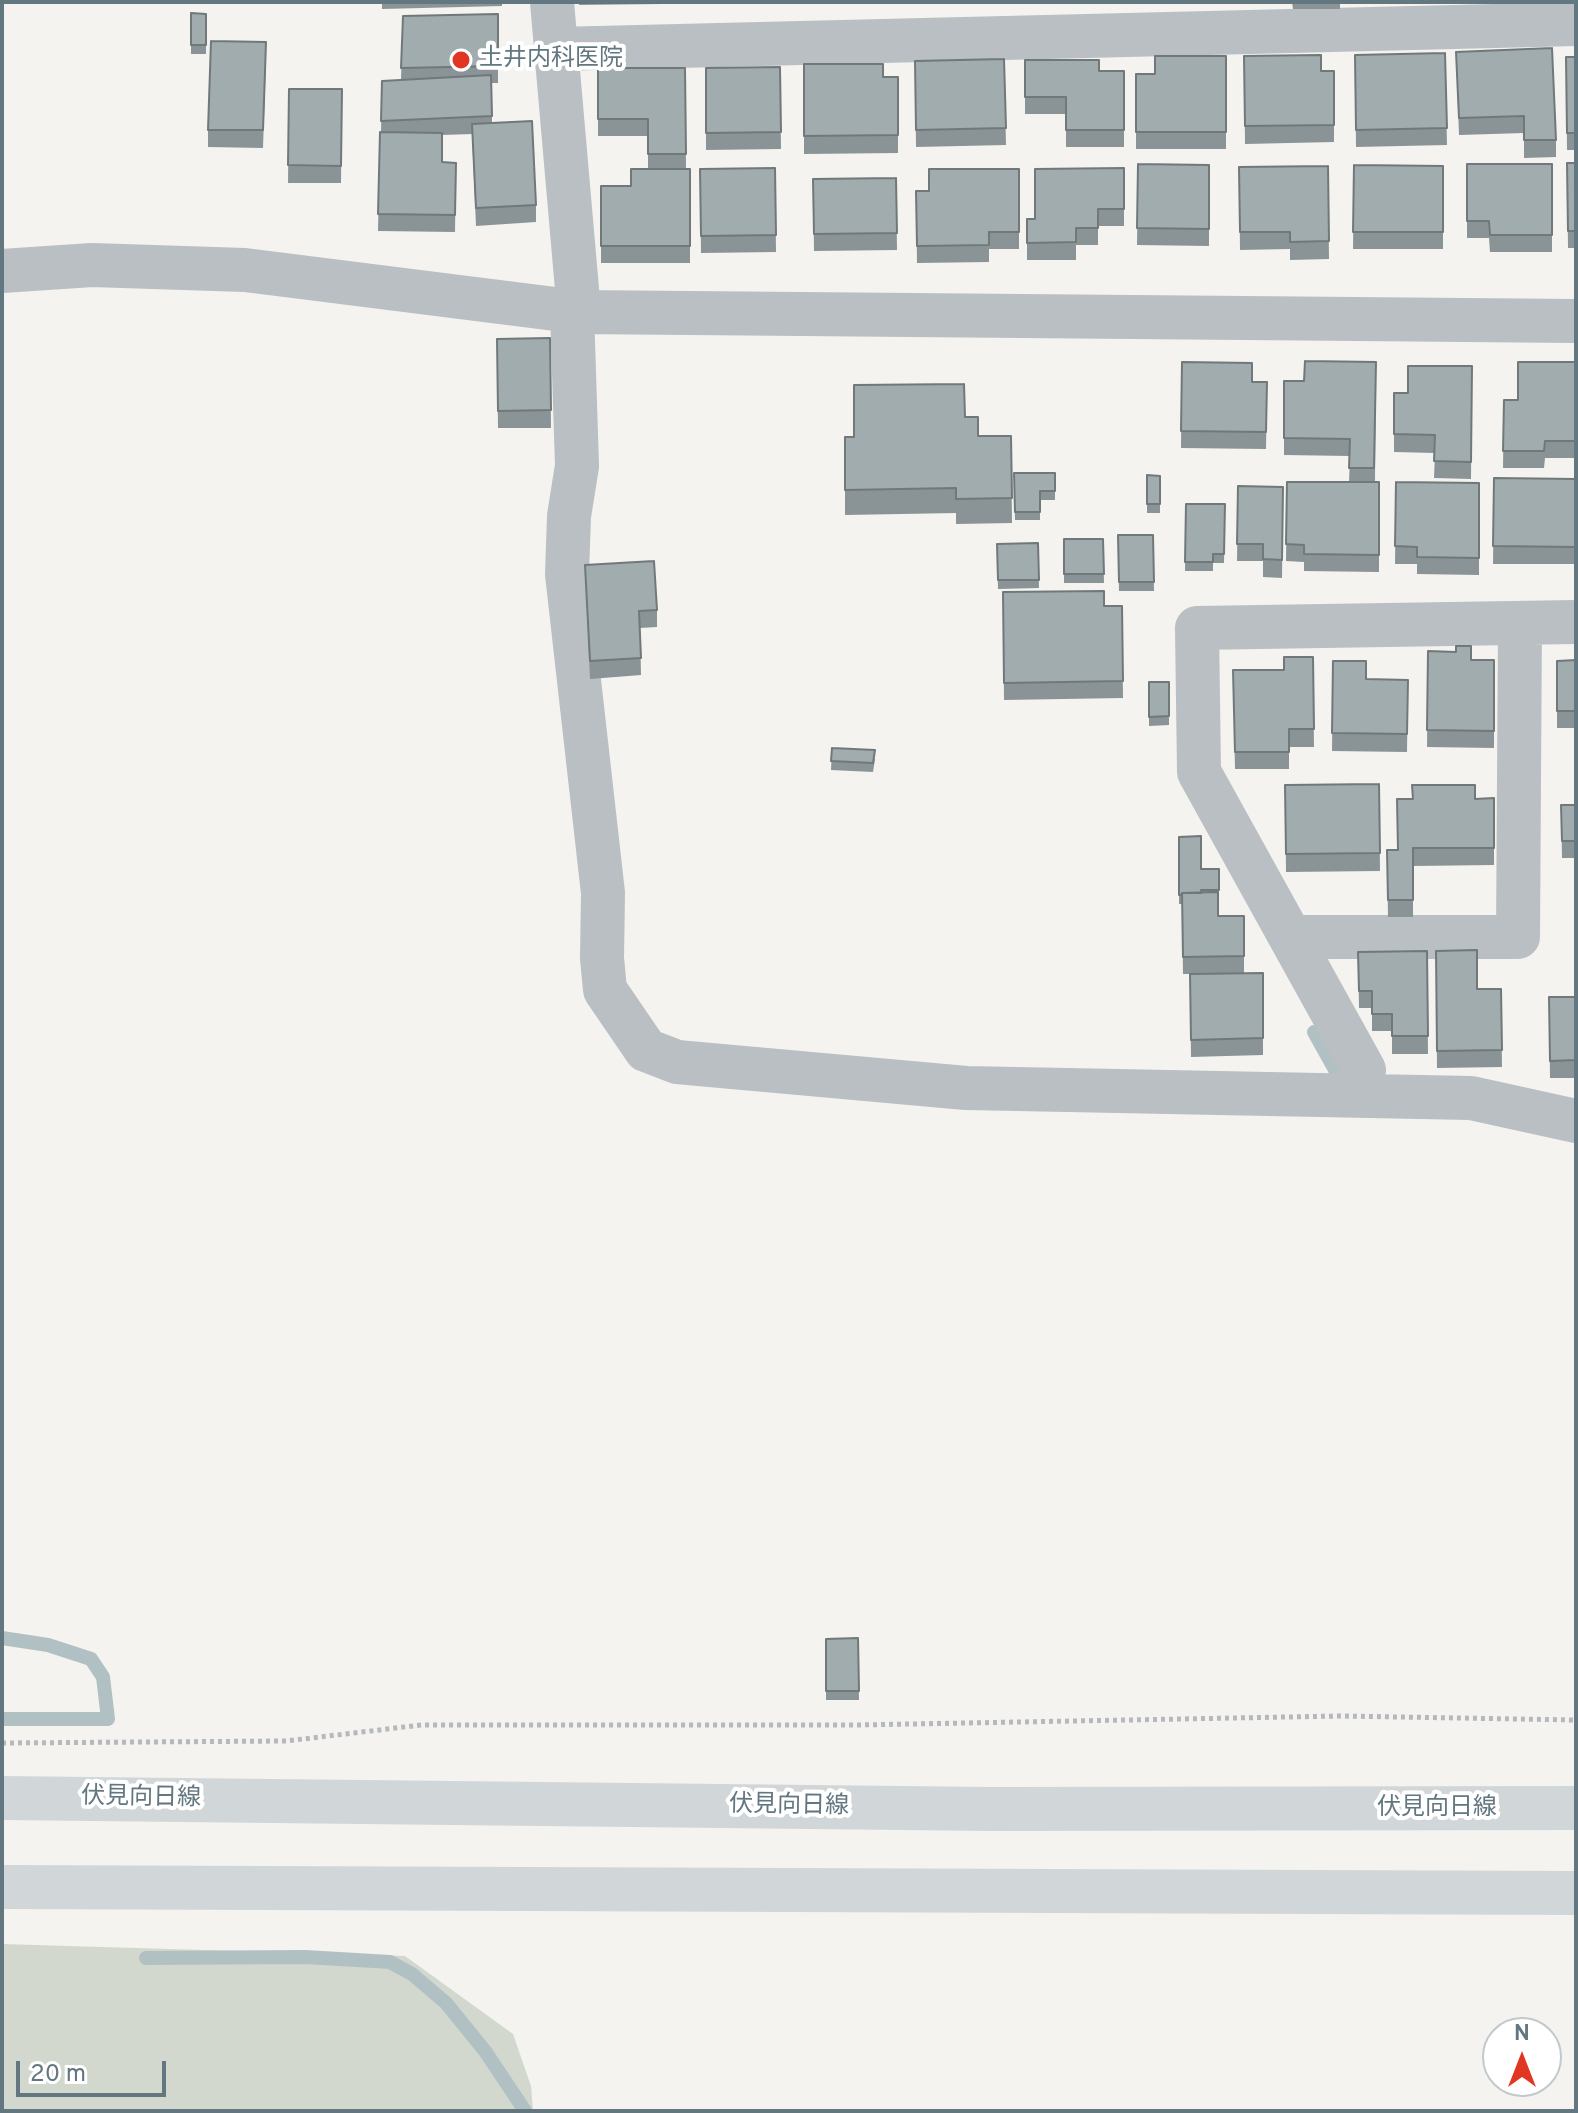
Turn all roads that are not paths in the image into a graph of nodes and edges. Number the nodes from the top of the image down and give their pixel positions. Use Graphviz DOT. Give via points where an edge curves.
graph roads {
  1 [pos="552,2"];
  2 [pos="1418,15"];
  3 [pos="1576,24"];
  4 [pos="556,49"];
  5 [pos="2,271"];
  6 [pos="575,311"];
  7 [pos="1576,321"];
  8 [pos="1576,622"];
  9 [pos="1520,624"];
  10 [pos="1291,937"];
  11 [pos="1364,1070"];
  12 [pos="1576,1121"];
  13 [pos="2,1798"];
  14 [pos="1576,1808"];
  15 [pos="2,1887"];
  16 [pos="1576,1893"];
  1 -- 4 [label="street"];
  2 -- 3 [label="street"];
  2 -- 4 [label="street"];
  4 -- 6 [label="street"];
  5 -- 6 [label="street" via="92,265 245,270"];
  6 -- 7 [label="street"];
  6 -- 12 [label="street" via="577,466 567,574 603,893 605,990 646,1050 677,1062 966,1088 1471,1098"];
  8 -- 9 [label="street"];
  9 -- 10 [label="street" via="1518,937"];
  9 -- 10 [label="street" via="1197,628 1199,772"];
  10 -- 11 [label="street"];
  13 -- 14 [label="street, 伏見向日線" via="991,1809"];
  15 -- 16 [label="street"];
}
